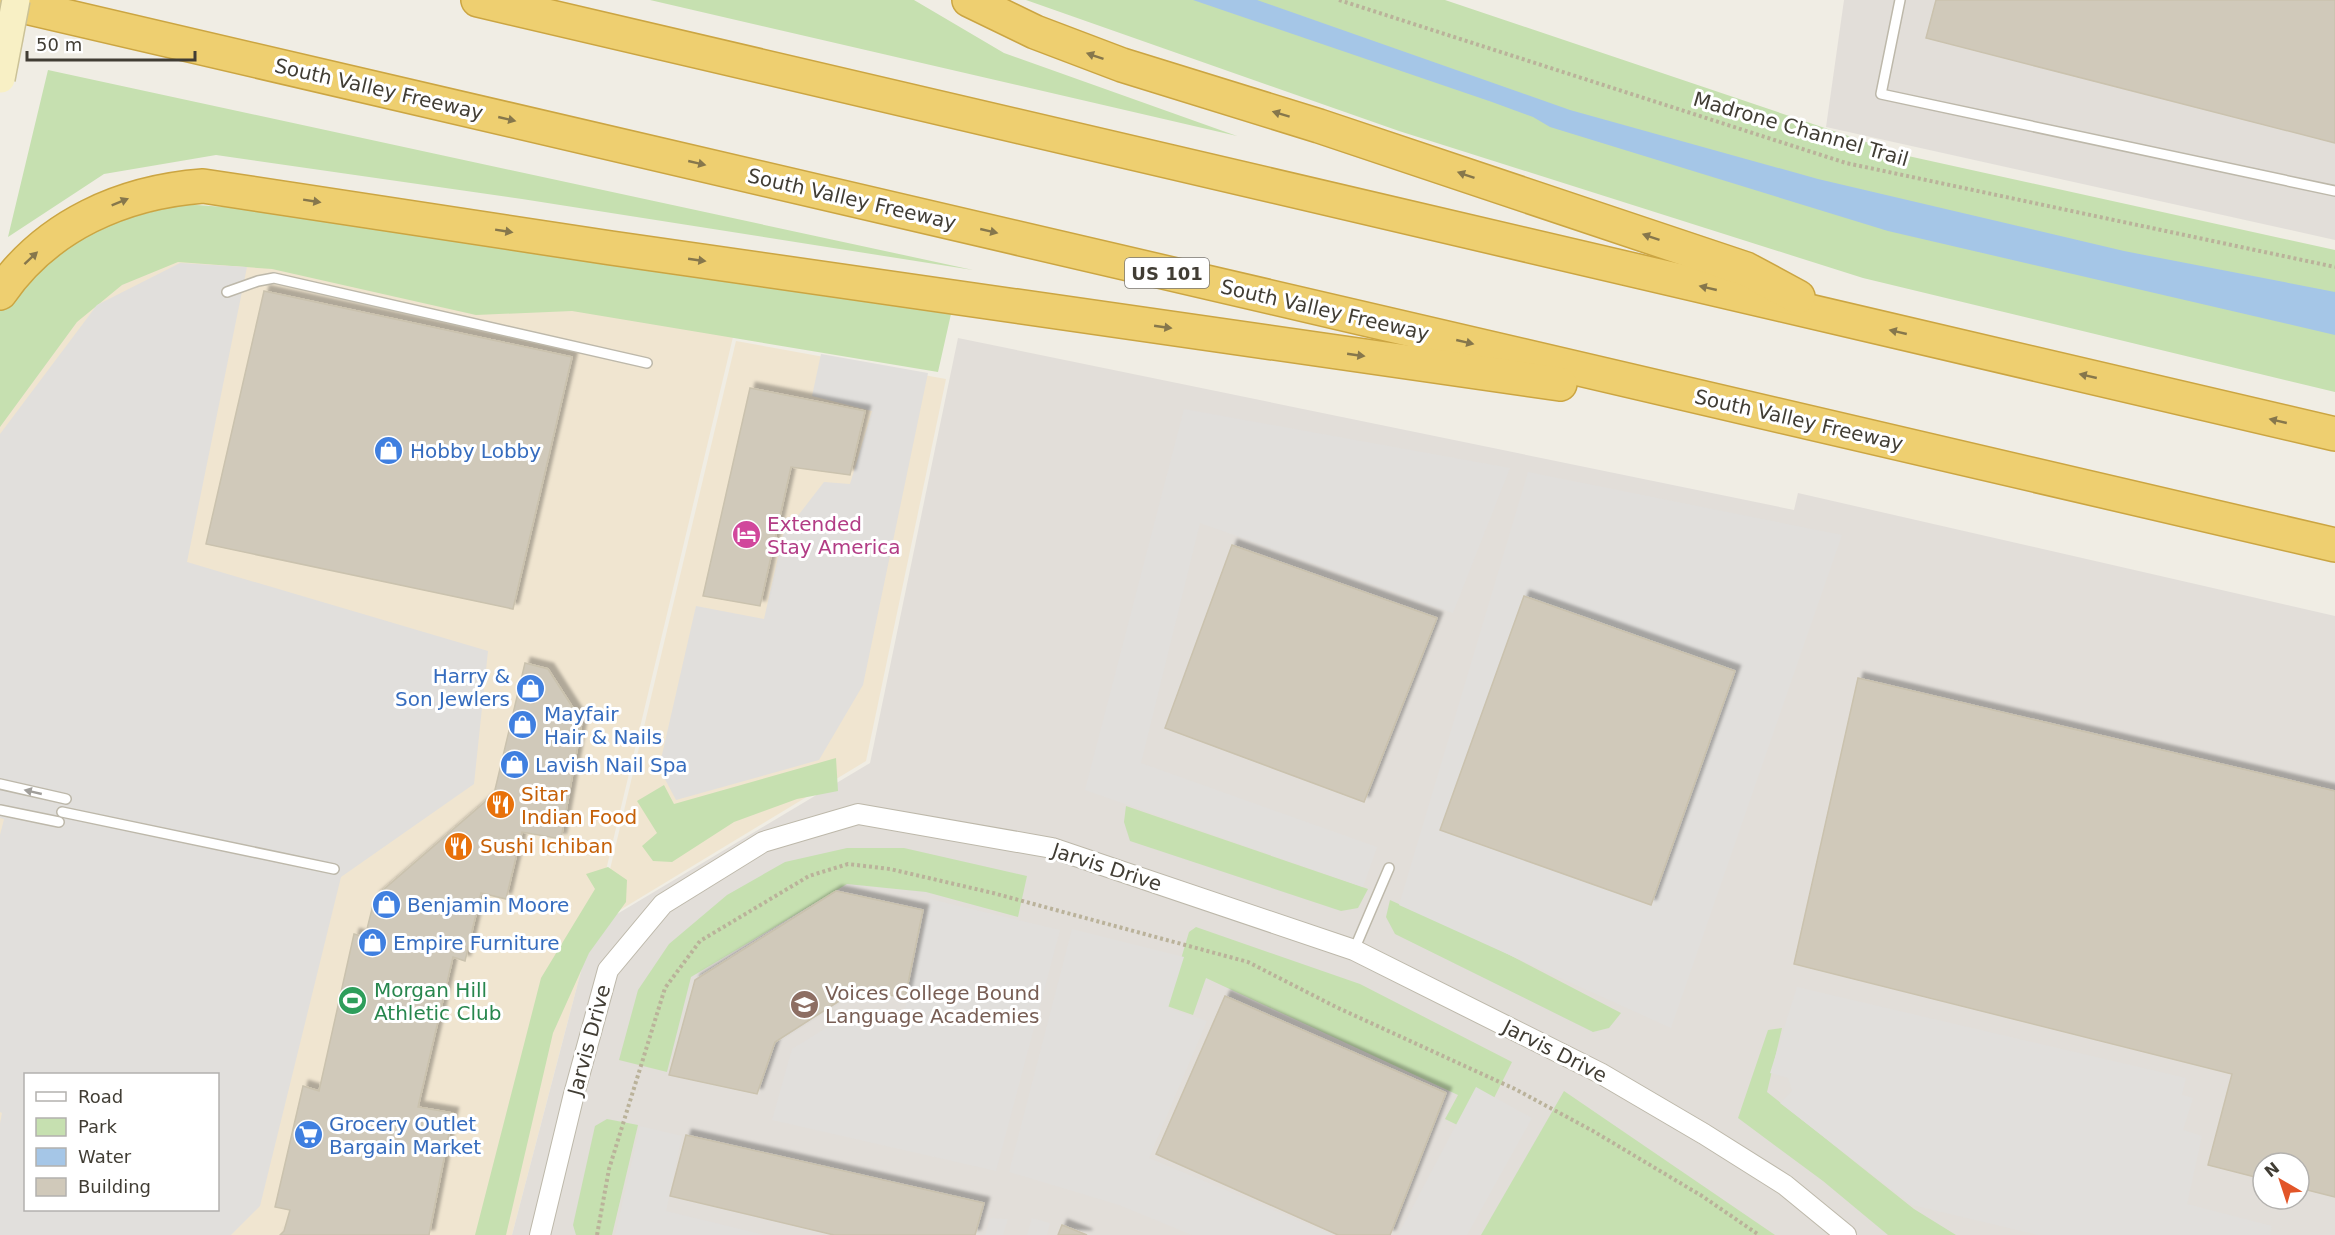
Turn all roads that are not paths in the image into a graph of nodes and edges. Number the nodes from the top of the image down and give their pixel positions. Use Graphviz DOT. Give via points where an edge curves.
graph roads {
  1 [pos="16,0"];
  2 [pos="478,0"];
  3 [pos="969,0"];
  4 [pos="1900,0"];
  5 [pos="0,1"];
  6 [pos="0,27"];
  7 [pos="255,60"];
  8 [pos="1,78"];
  9 [pos="2335,190"];
  10 [pos="227,292"];
  11 [pos="0,293"];
  12 [pos="1839,318"];
  13 [pos="647,363"];
  14 [pos="1778,416"];
  15 [pos="2335,434"];
  16 [pos="2335,545"];
  17 [pos="0,784"];
  18 [pos="66,799"];
  19 [pos="0,810"];
  20 [pos="62,812"];
  21 [pos="59,822"];
  22 [pos="1389,868"];
  23 [pos="334,869"];
  24 [pos="1354,950"];
  25 [pos="540,1235"];
  26 [pos="1846,1235"];
  1 -- 8 [label="main road, bridge"];
  12 -- 2 [label="highway, one-way"];
  12 -- 3 [label="highway, one-way" via="1746,269 1319,126 1122,65 1035,32"];
  4 -- 9 [label="lane" via="1881,94"];
  5 -- 7 [label="highway, South Valley Freeway / US 101"];
  6 -- 7 [label="highway"];
  7 -- 14 [label="highway, South Valley Freeway / US 101, one-way"];
  10 -- 13 [label="lane" via="274,278"];
  11 -- 14 [label="highway, one-way" via="33,256 67,227 133,197 203,186"];
  15 -- 12 [label="highway, one-way"];
  14 -- 16 [label="highway, South Valley Freeway / US 101"];
  18 -- 17 [label="lane, one-way"];
  19 -- 21 [label="lane"];
  20 -- 23 [label="lane"];
  22 -- 24 [label="lane"];
  24 -- 25 [label="street, Jarvis Drive" via="1052,848 858,814 763,842 663,904 608,970"];
  24 -- 26 [label="street, Jarvis Drive" via="1610,1079 1785,1185"];
}
